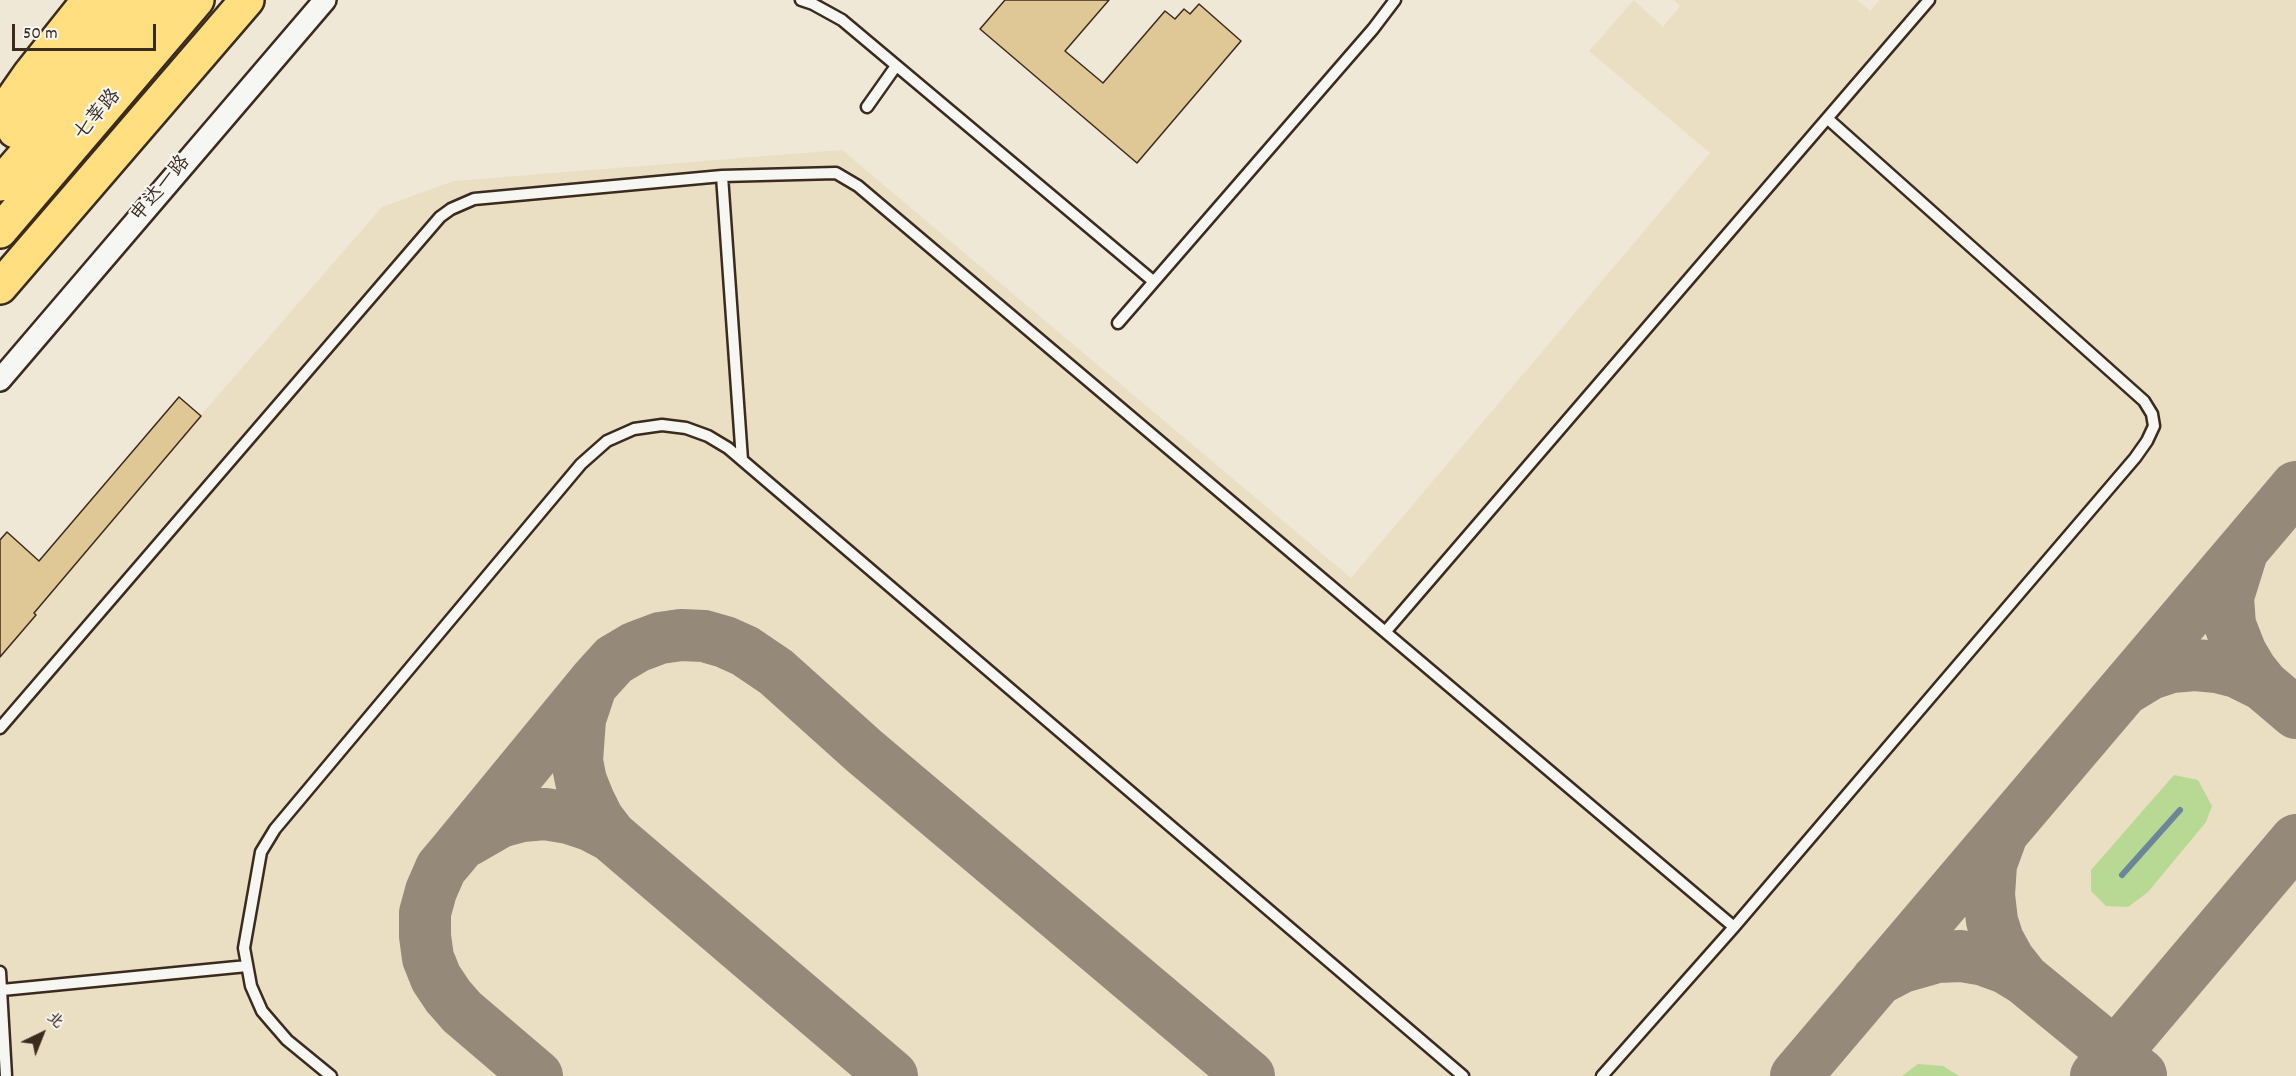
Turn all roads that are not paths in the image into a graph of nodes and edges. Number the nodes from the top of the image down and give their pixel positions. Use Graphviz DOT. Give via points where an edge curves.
graph roads {
  1 [pos="86,0"];
  2 [pos="121,0"];
  3 [pos="159,0"];
  4 [pos="197,0"];
  5 [pos="247,0"];
  6 [pos="325,0"];
  7 [pos="801,0"];
  8 [pos="1395,0"];
  9 [pos="1929,0"];
  10 [pos="896,66"];
  11 [pos="0,102"];
  12 [pos="867,107"];
  13 [pos="1828,119"];
  14 [pos="5,132"];
  15 [pos="722,176"];
  16 [pos="0,184"];
  17 [pos="0,231"];
  18 [pos="1153,281"];
  19 [pos="0,287"];
  20 [pos="1118,323"];
  21 [pos="0,380"];
  22 [pos="742,460"];
  23 [pos="1386,631"];
  24 [pos="0,728"];
  25 [pos="1734,927"];
  26 [pos="247,966"];
  27 [pos="0,972"];
  28 [pos="2,990"];
  29 [pos="6,1076"];
  30 [pos="331,1076"];
  31 [pos="1463,1076"];
  32 [pos="1602,1076"];
  1 -- 11 [label="main road"];
  1 -- 14 [label="main road" via="30,74"];
  2 -- 14 [label="main road"];
  3 -- 16 [label="main road"];
  4 -- 17 [label="main road, 七莘路"];
  5 -- 19 [label="main road"];
  6 -- 21 [label="street, 申达一路"];
  7 -- 10 [label="lane" via="842,20"];
  8 -- 18 [label="lane"];
  9 -- 13 [label="lane"];
  10 -- 12 [label="lane"];
  10 -- 18 [label="lane"];
  13 -- 23 [label="lane"];
  13 -- 25 [label="lane" via="2144,401 2154,426 2135,458"];
  15 -- 22 [label="lane"];
  15 -- 23 [label="lane" via="826,172 848,179"];
  15 -- 24 [label="lane" via="474,199 440,217"];
  18 -- 20 [label="lane"];
  22 -- 26 [label="lane" via="708,436 662,425 634,429 593,451 267,840 257,867 244,948"];
  22 -- 31 [label="lane"];
  23 -- 25 [label="lane"];
  25 -- 32 [label="lane"];
  26 -- 28 [label="lane"];
  26 -- 30 [label="lane" via="262,1011 287,1040"];
  27 -- 28 [label="lane"];
  28 -- 29 [label="lane"];
}
